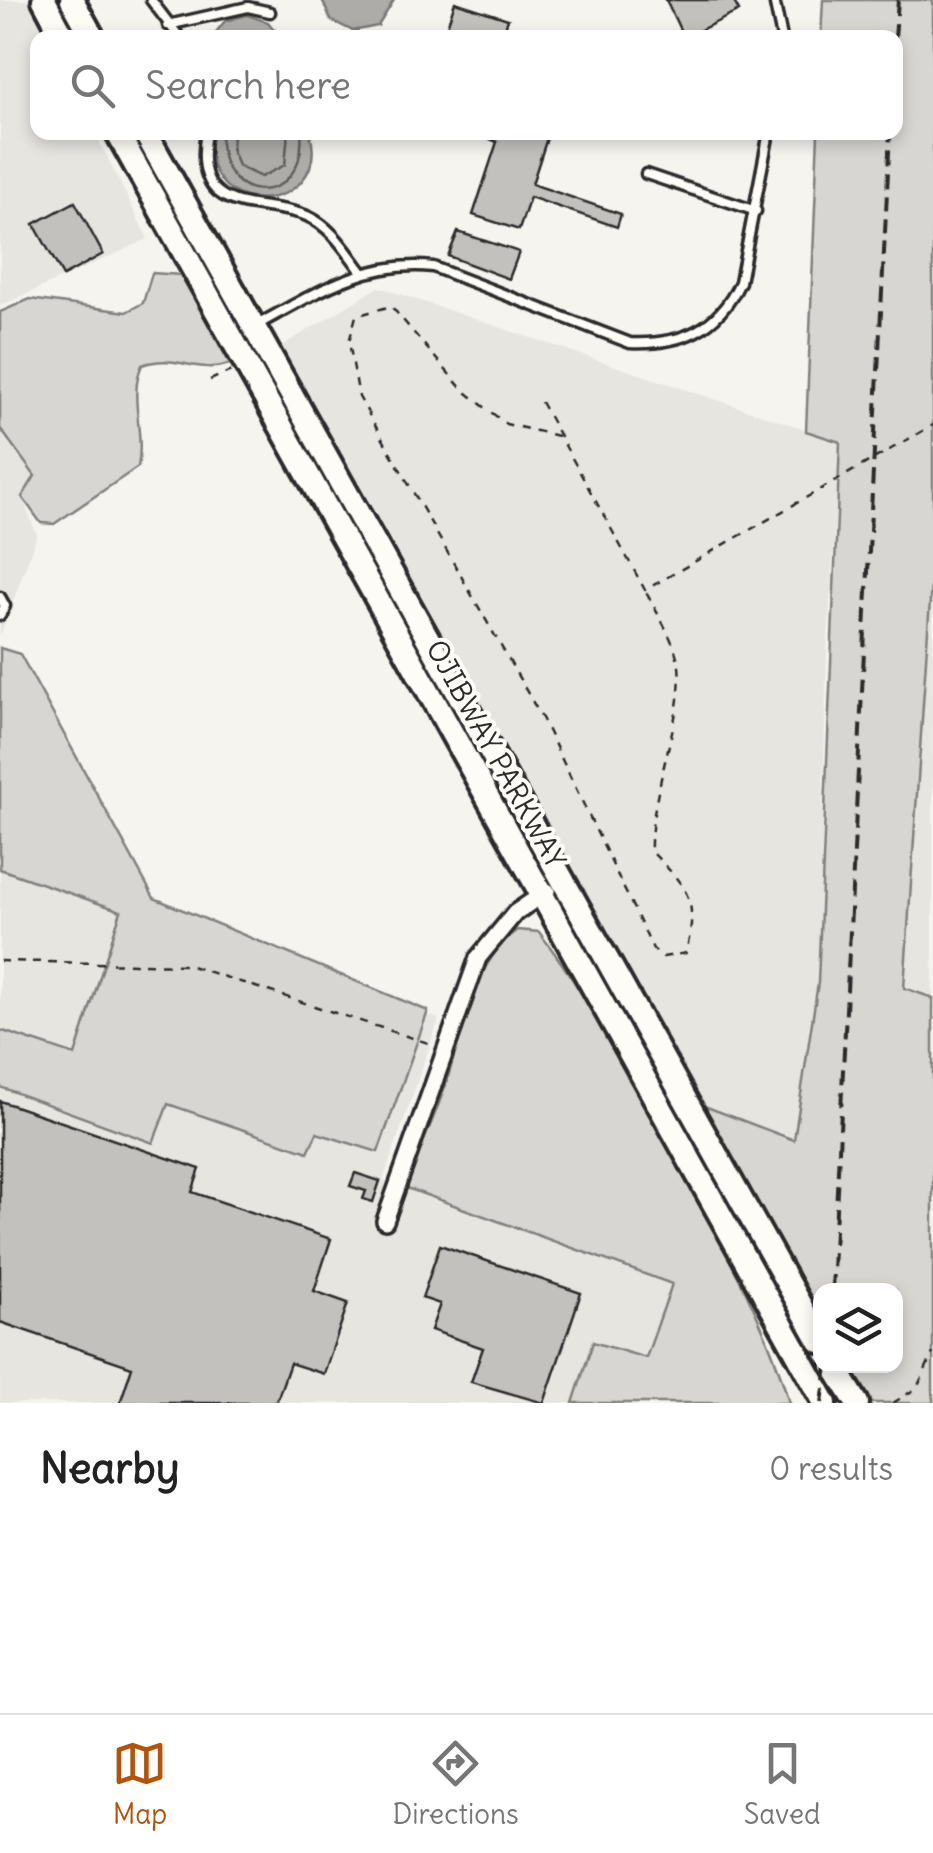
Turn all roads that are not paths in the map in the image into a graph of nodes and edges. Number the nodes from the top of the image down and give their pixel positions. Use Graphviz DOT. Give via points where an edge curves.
graph roads {
  1 [pos="44,0"];
  2 [pos="72,0"];
  3 [pos="151,0"];
  4 [pos="774,0"];
  5 [pos="270,12"];
  6 [pos="168,24"];
  7 [pos="60,30"];
  8 [pos="88,30"];
  9 [pos="173,30"];
  10 [pos="780,30"];
  11 [pos="121,140"];
  12 [pos="147,140"];
  13 [pos="149,140"];
  14 [pos="206,140"];
  15 [pos="768,140"];
  16 [pos="132,160"];
  17 [pos="646,174"];
  18 [pos="756,212"];
  19 [pos="362,272"];
  20 [pos="255,333"];
  21 [pos="244,360"];
  22 [pos="0,597"];
  23 [pos="0,616"];
  24 [pos="562,882"];
  25 [pos="540,894"];
  26 [pos="385,1221"];
  27 [pos="813,1329"];
  28 [pos="839,1373"];
  29 [pos="826,1403"];
  30 [pos="858,1403"];
  1 -- 7 [label="main road"];
  2 -- 8 [label="main road"];
  3 -- 6 [label="lane"];
  4 -- 10 [label="lane"];
  5 -- 6 [label="lane" via="248,7"];
  6 -- 9 [label="lane"];
  11 -- 16 [label="main road, OJIBWAY PARKWAY"];
  12 -- 16 [label="lane"];
  13 -- 20 [label="main road, OJIBWAY PARKWAY"];
  14 -- 19 [label="lane" via="206,170 226,197 240,206 308,216 333,234"];
  15 -- 18 [label="lane"];
  16 -- 21 [label="main road, OJIBWAY PARKWAY"];
  17 -- 18 [label="lane"];
  18 -- 19 [label="lane" via="730,304 702,329 662,344 630,343 432,267"];
  19 -- 20 [label="lane"];
  20 -- 21 [label="lane"];
  20 -- 24 [label="main road, OJIBWAY PARKWAY"];
  21 -- 25 [label="main road, OJIBWAY PARKWAY"];
  22 -- 23 [label="lane"];
  24 -- 25 [label="street"];
  24 -- 27 [label="main road, OJIBWAY PARKWAY"];
  25 -- 26 [label="street" via="501,927 478,958"];
  25 -- 29 [label="main road, OJIBWAY PARKWAY"];
  28 -- 30 [label="main road"];
}
